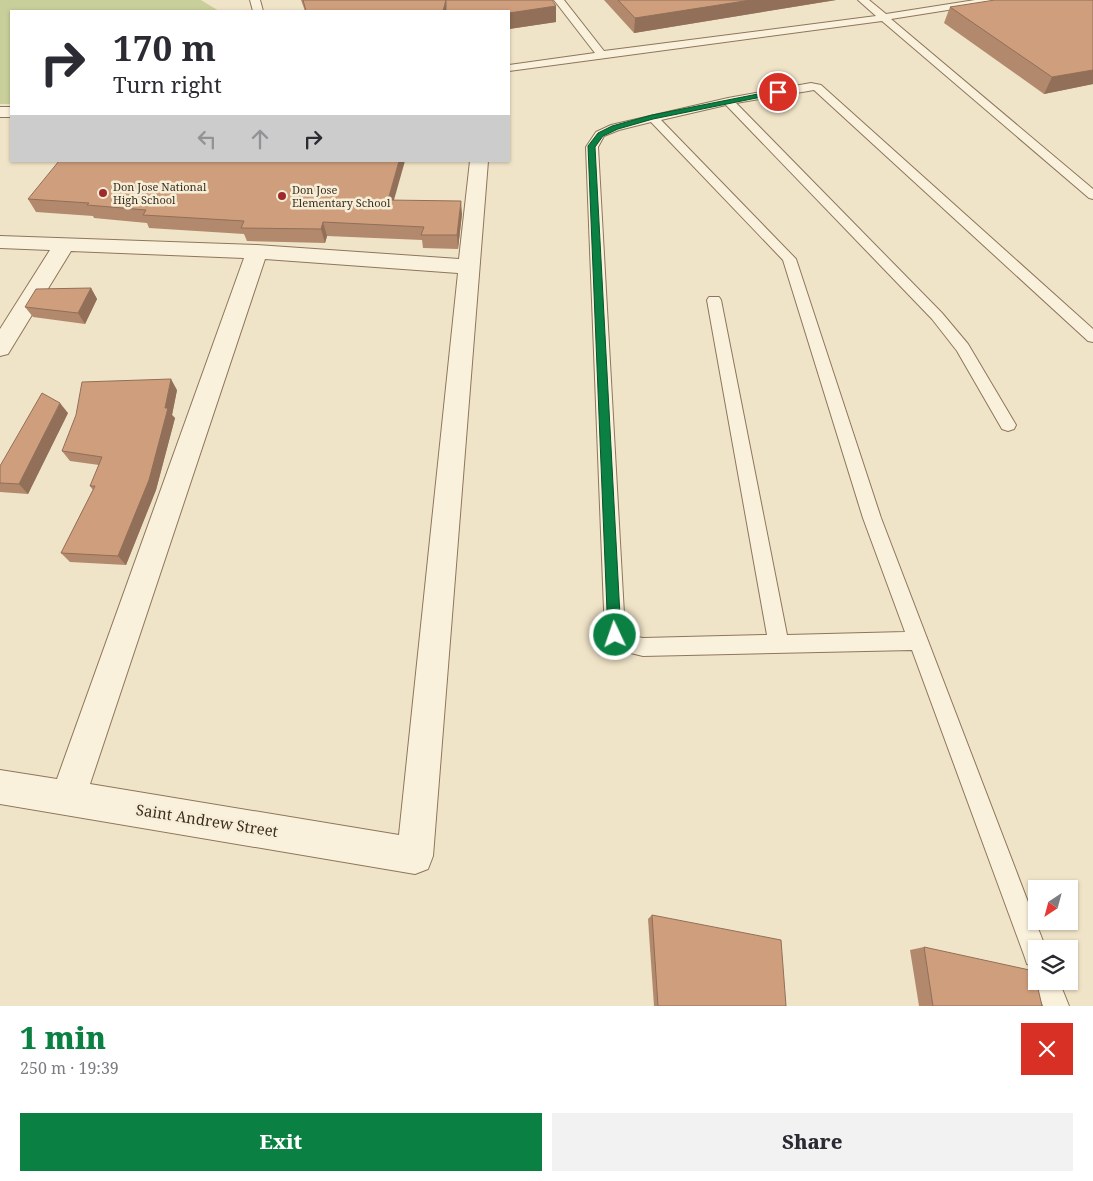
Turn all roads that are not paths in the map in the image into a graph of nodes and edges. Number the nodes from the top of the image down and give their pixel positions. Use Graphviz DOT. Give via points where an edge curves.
graph roads {
  1 [pos="559,0"];
  2 [pos="862,0"];
  3 [pos="992,0"];
  4 [pos="886,18"];
  5 [pos="601,54"];
  6 [pos="510,68"];
  7 [pos="728,101"];
  8 [pos="652,117"];
  9 [pos="479,162"];
  10 [pos="1093,194"];
  11 [pos="0,242"];
  12 [pos="64,244"];
  13 [pos="257,252"];
  14 [pos="470,267"];
  15 [pos="714,300"];
  16 [pos="1093,337"];
  17 [pos="0,348"];
  18 [pos="1008,425"];
  19 [pos="917,641"];
  20 [pos="779,644"];
  21 [pos="0,787"];
  22 [pos="68,798"];
  23 [pos="1030,940"];
  24 [pos="1050,990"];
  25 [pos="1056,1006"];
  1 -- 5 [label="lane"];
  2 -- 4 [label="lane"];
  3 -- 4 [label="lane"];
  4 -- 5 [label="lane"];
  4 -- 10 [label="lane"];
  5 -- 6 [label="lane"];
  7 -- 8 [label="lane"];
  7 -- 16 [label="lane" via="811,86 821,89"];
  7 -- 18 [label="lane" via="937,316 963,348"];
  8 -- 19 [label="lane" via="789,259 872,518"];
  8 -- 20 [label="lane" via="600,134 592,146 615,635 621,643 643,647"];
  9 -- 14 [label="street"];
  11 -- 12 [label="street"];
  12 -- 13 [label="street"];
  12 -- 17 [label="street"];
  13 -- 14 [label="street"];
  13 -- 22 [label="street"];
  14 -- 22 [label="street, Saint Andrew Street" via="415,856"];
  15 -- 20 [label="lane"];
  19 -- 20 [label="lane"];
  19 -- 23 [label="lane"];
  21 -- 22 [label="street, Saint Andrew Street"];
  24 -- 25 [label="lane"];
}
